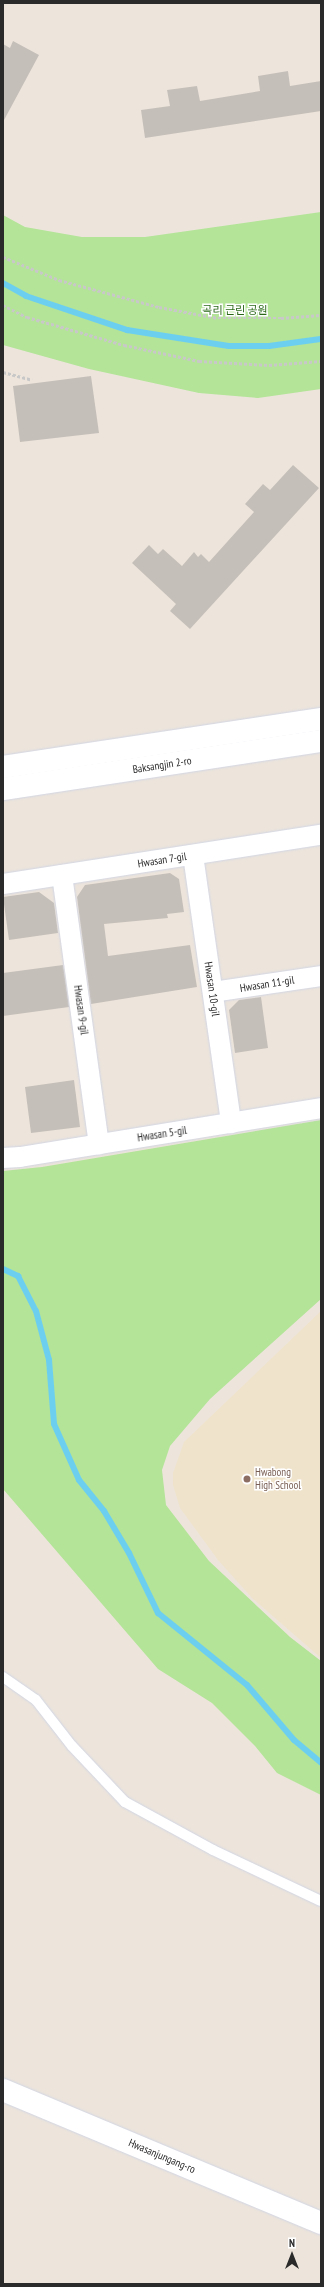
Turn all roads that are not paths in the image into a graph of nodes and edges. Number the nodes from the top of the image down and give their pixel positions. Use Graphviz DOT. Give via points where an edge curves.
graph roads {
  1 [pos="321,719"];
  2 [pos="321,741"];
  3 [pos="3,767"];
  4 [pos="3,789"];
  5 [pos="321,835"];
  6 [pos="193,855"];
  7 [pos="62,875"];
  8 [pos="3,884"];
  9 [pos="321,976"];
  10 [pos="212,992"];
  11 [pos="321,1108"];
  12 [pos="231,1123"];
  13 [pos="99,1144"];
  14 [pos="3,1158"];
  15 [pos="3,1677"];
  16 [pos="321,1901"];
  17 [pos="3,2090"];
  18 [pos="321,2223"];
  1 -- 3 [label="street, Baksangjin 2-ro"];
  2 -- 4 [label="street, Baksangjin 2-ro"];
  5 -- 6 [label="street, Hwasan 7-gil"];
  6 -- 7 [label="street, Hwasan 7-gil"];
  6 -- 10 [label="street, Hwasan 10-gil"];
  7 -- 8 [label="street, Hwasan 7-gil"];
  7 -- 13 [label="street, Hwasan 9-gil"];
  9 -- 10 [label="street, Hwasan 11-gil"];
  10 -- 12 [label="street, Hwasan 10-gil"];
  11 -- 12 [label="street, Hwasan 5-gil"];
  12 -- 13 [label="street, Hwasan 5-gil"];
  13 -- 14 [label="street, Hwasan 5-gil"];
  15 -- 16 [label="lane" via="36,1700 72,1746 125,1802 213,1850"];
  17 -- 18 [label="street, Hwasanjungang-ro"];
}
